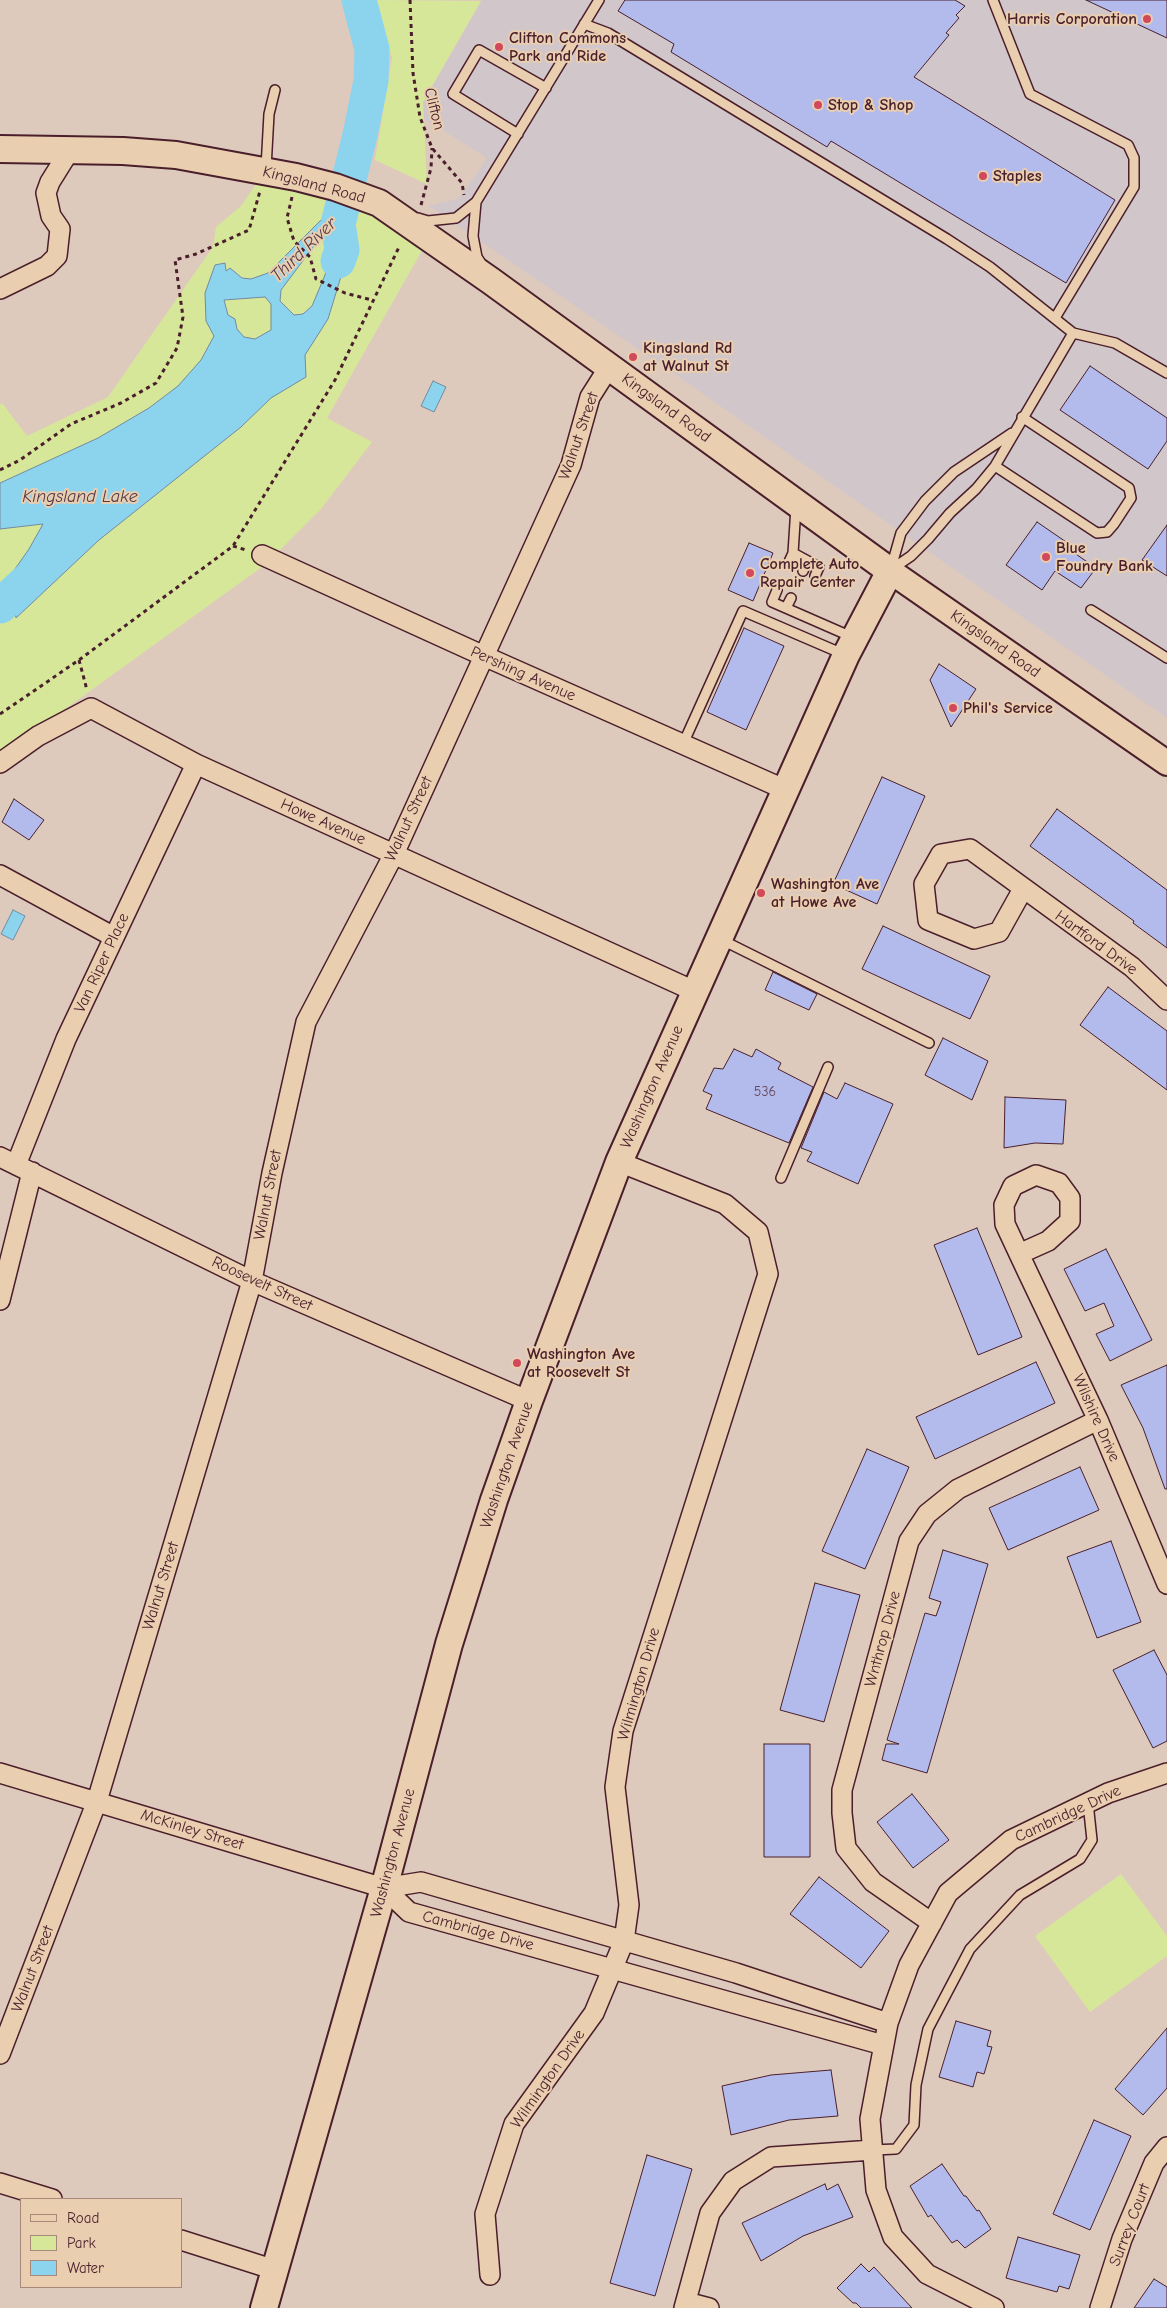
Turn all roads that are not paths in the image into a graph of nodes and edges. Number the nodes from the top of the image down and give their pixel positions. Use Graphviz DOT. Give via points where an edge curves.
graph roads {
  1 [pos="599,0"];
  2 [pos="993,0"];
  3 [pos="584,24"];
  4 [pos="546,88"];
  5 [pos="275,90"];
  6 [pos="518,134"];
  7 [pos="0,149"];
  8 [pos="70,150"];
  9 [pos="263,179"];
  10 [pos="476,202"];
  11 [pos="392,210"];
  12 [pos="491,281"];
  13 [pos="0,289"];
  14 [pos="1055,318"];
  15 [pos="1073,333"];
  16 [pos="609,367"];
  17 [pos="1167,373"];
  18 [pos="1022,417"];
  19 [pos="1013,432"];
  20 [pos="995,466"];
  21 [pos="797,502"];
  22 [pos="793,553"];
  23 [pos="262,555"];
  24 [pos="807,561"];
  25 [pos="788,564"];
  26 [pos="803,570"];
  27 [pos="890,570"];
  28 [pos="815,576"];
  29 [pos="777,590"];
  30 [pos="790,598"];
  31 [pos="803,604"];
  32 [pos="786,608"];
  33 [pos="1091,610"];
  34 [pos="799,614"];
  35 [pos="850,647"];
  36 [pos="484,656"];
  37 [pos="1167,658"];
  38 [pos="683,744"];
  39 [pos="0,763"];
  40 [pos="196,764"];
  41 [pos="1167,764"];
  42 [pos="786,790"];
  43 [pos="394,854"];
  44 [pos="0,875"];
  45 [pos="1023,889"];
  46 [pos="114,937"];
  47 [pos="718,938"];
  48 [pos="694,991"];
  49 [pos="1167,1000"];
  50 [pos="929,1043"];
  51 [pos="828,1067"];
  52 [pos="619,1162"];
  53 [pos="16,1164"];
  54 [pos="781,1178"];
  55 [pos="1019,1254"];
  56 [pos="252,1280"];
  57 [pos="0,1300"];
  58 [pos="529,1401"];
  59 [pos="1098,1420"];
  60 [pos="1167,1584"];
  61 [pos="0,1772"];
  62 [pos="1167,1773"];
  63 [pos="97,1801"];
  64 [pos="1088,1803"];
  65 [pos="384,1888"];
  66 [pos="932,1923"];
  67 [pos="624,1941"];
  68 [pos="614,1968"];
  69 [pos="888,2023"];
  70 [pos="883,2045"];
  71 [pos="0,2054"];
  72 [pos="1167,2147"];
  73 [pos="873,2150"];
  74 [pos="0,2183"];
  75 [pos="49,2198"];
  76 [pos="182,2240"];
  77 [pos="275,2270"];
  78 [pos="490,2275"];
  79 [pos="685,2305"];
  80 [pos="264,2308"];
  81 [pos="710,2308"];
  82 [pos="994,2308"];
  83 [pos="1100,2308"];
  1 -- 3 [label="lane"];
  2 -- 14 [label="lane" via="1030,94 1128,145 1134,158 1134,188"];
  3 -- 4 [label="lane"];
  3 -- 14 [label="lane" via="608,33 947,238"];
  4 -- 6 [label="lane"];
  4 -- 6 [label="lane" via="479,50 454,94"];
  5 -- 9 [label="lane" via="269,114"];
  6 -- 10 [label="lane"];
  7 -- 8 [label="main road, Kingsland Road"];
  8 -- 9 [label="main road, Kingsland Road" via="176,155"];
  8 -- 13 [label="street" via="46,193 50,216 60,229 57,256 47,266"];
  9 -- 11 [label="main road, Kingsland Road" via="334,187"];
  10 -- 11 [label="lane" via="456,218 428,221"];
  10 -- 12 [label="lane" via="473,236 477,257"];
  11 -- 12 [label="main road, Kingsland Road"];
  12 -- 16 [label="main road, Kingsland Road"];
  14 -- 15 [label="lane"];
  15 -- 17 [label="lane" via="1115,344"];
  15 -- 18 [label="lane"];
  16 -- 21 [label="main road, Kingsland Road"];
  16 -- 36 [label="street, Walnut Street" via="592,391 570,465"];
  18 -- 19 [label="lane"];
  18 -- 20 [label="lane" via="1129,488 1131,498 1107,532 1097,533"];
  19 -- 20 [label="lane"];
  19 -- 27 [label="lane" via="954,472 925,501 901,533"];
  20 -- 27 [label="lane" via="911,556"];
  21 -- 22 [label="lane"];
  21 -- 27 [label="main road, Kingsland Road"];
  22 -- 24 [label="lane"];
  22 -- 25 [label="lane"];
  23 -- 36 [label="street, Pershing Avenue"];
  24 -- 26 [label="lane"];
  24 -- 28 [label="lane" via="819,567"];
  27 -- 35 [label="main road"];
  27 -- 41 [label="street, Kingsland Road"];
  29 -- 32 [label="lane" via="772,602"];
  30 -- 32 [label="lane"];
  31 -- 34 [label="lane"];
  32 -- 34 [label="lane"];
  33 -- 37 [label="lane"];
  34 -- 35 [label="lane"];
  35 -- 38 [label="lane" via="743,611"];
  35 -- 42 [label="main road, Washington Avenue"];
  36 -- 38 [label="street, Pershing Avenue"];
  36 -- 43 [label="street, Walnut Street"];
  38 -- 42 [label="street, Pershing Avenue"];
  39 -- 40 [label="street, Howe Avenue" via="38,736 92,708"];
  40 -- 43 [label="street, Howe Avenue"];
  40 -- 46 [label="street, Van Riper Place"];
  42 -- 47 [label="main road, Washington Avenue"];
  43 -- 48 [label="street, Howe Avenue"];
  43 -- 56 [label="street, Walnut Street" via="306,1022"];
  44 -- 46 [label="street"];
  45 -- 45 [label="street" via="999,932 974,939 928,920 924,884 941,854 970,849"];
  45 -- 49 [label="street, Hartford Drive" via="1132,967"];
  46 -- 53 [label="street, Van Riper Place" via="66,1039"];
  47 -- 48 [label="main road, Washington Avenue"];
  47 -- 50 [label="lane"];
  48 -- 52 [label="main road, Washington Avenue"];
  51 -- 54 [label="lane"];
  52 -- 58 [label="main road, Washington Avenue"];
  52 -- 67 [label="street, Wilmington Drive" via="725,1204 758,1232 768,1274 623,1731 615,1787 629,1905"];
  53 -- 56 [label="street, Roosevelt Street"];
  53 -- 57 [label="street, Van Riper Place"];
  55 -- 59 [label="street, Wilshire Drive"];
  56 -- 58 [label="street, Roosevelt Street"];
  56 -- 63 [label="street, Walnut Street"];
  58 -- 65 [label="main road, Washington Avenue" via="449,1644"];
  59 -- 60 [label="street, Wilshire Drive"];
  59 -- 66 [label="street, Wnthrop Drive" via="958,1490 927,1514 909,1541 842,1790 842,1813 846,1848 873,1882"];
  61 -- 63 [label="street, McKinley Street"];
  62 -- 64 [label="street, Cambridge Drive"];
  63 -- 65 [label="street, McKinley Street"];
  63 -- 71 [label="street, Walnut Street"];
  64 -- 66 [label="street, Cambridge Drive" via="1010,1840 948,1893"];
  64 -- 73 [label="lane" via="1092,1840 1080,1860 1020,1895 970,1949 928,2029 916,2085 914,2124 896,2149"];
  65 -- 67 [label="street, Cambridge Drive" via="421,1882"];
  65 -- 68 [label="street, Cambridge Drive" via="409,1912"];
  65 -- 77 [label="main road, Washington Avenue"];
  66 -- 69 [label="street, Cambridge Drive" via="909,1965"];
  67 -- 68 [label="street, Wilmington Drive"];
  67 -- 69 [label="street, Cambridge Drive" via="736,1973"];
  68 -- 70 [label="street, Cambridge Drive"];
  68 -- 78 [label="street, Wilmington Drive" via="594,2013 514,2124 486,2214"];
  69 -- 70 [label="street, Cambridge Drive"];
  70 -- 73 [label="street, Cambridge Drive" via="870,2119"];
  72 -- 83 [label="street, Surrey Court" via="1154,2163 1122,2239"];
  73 -- 79 [label="street" via="771,2157 733,2181 710,2213"];
  73 -- 82 [label="street, Cambridge Drive" via="876,2190 892,2237 927,2274"];
  74 -- 75 [label="street"];
  76 -- 77 [label="street"];
  77 -- 80 [label="main road, Washington Avenue"];
  79 -- 81 [label="street"];
}
